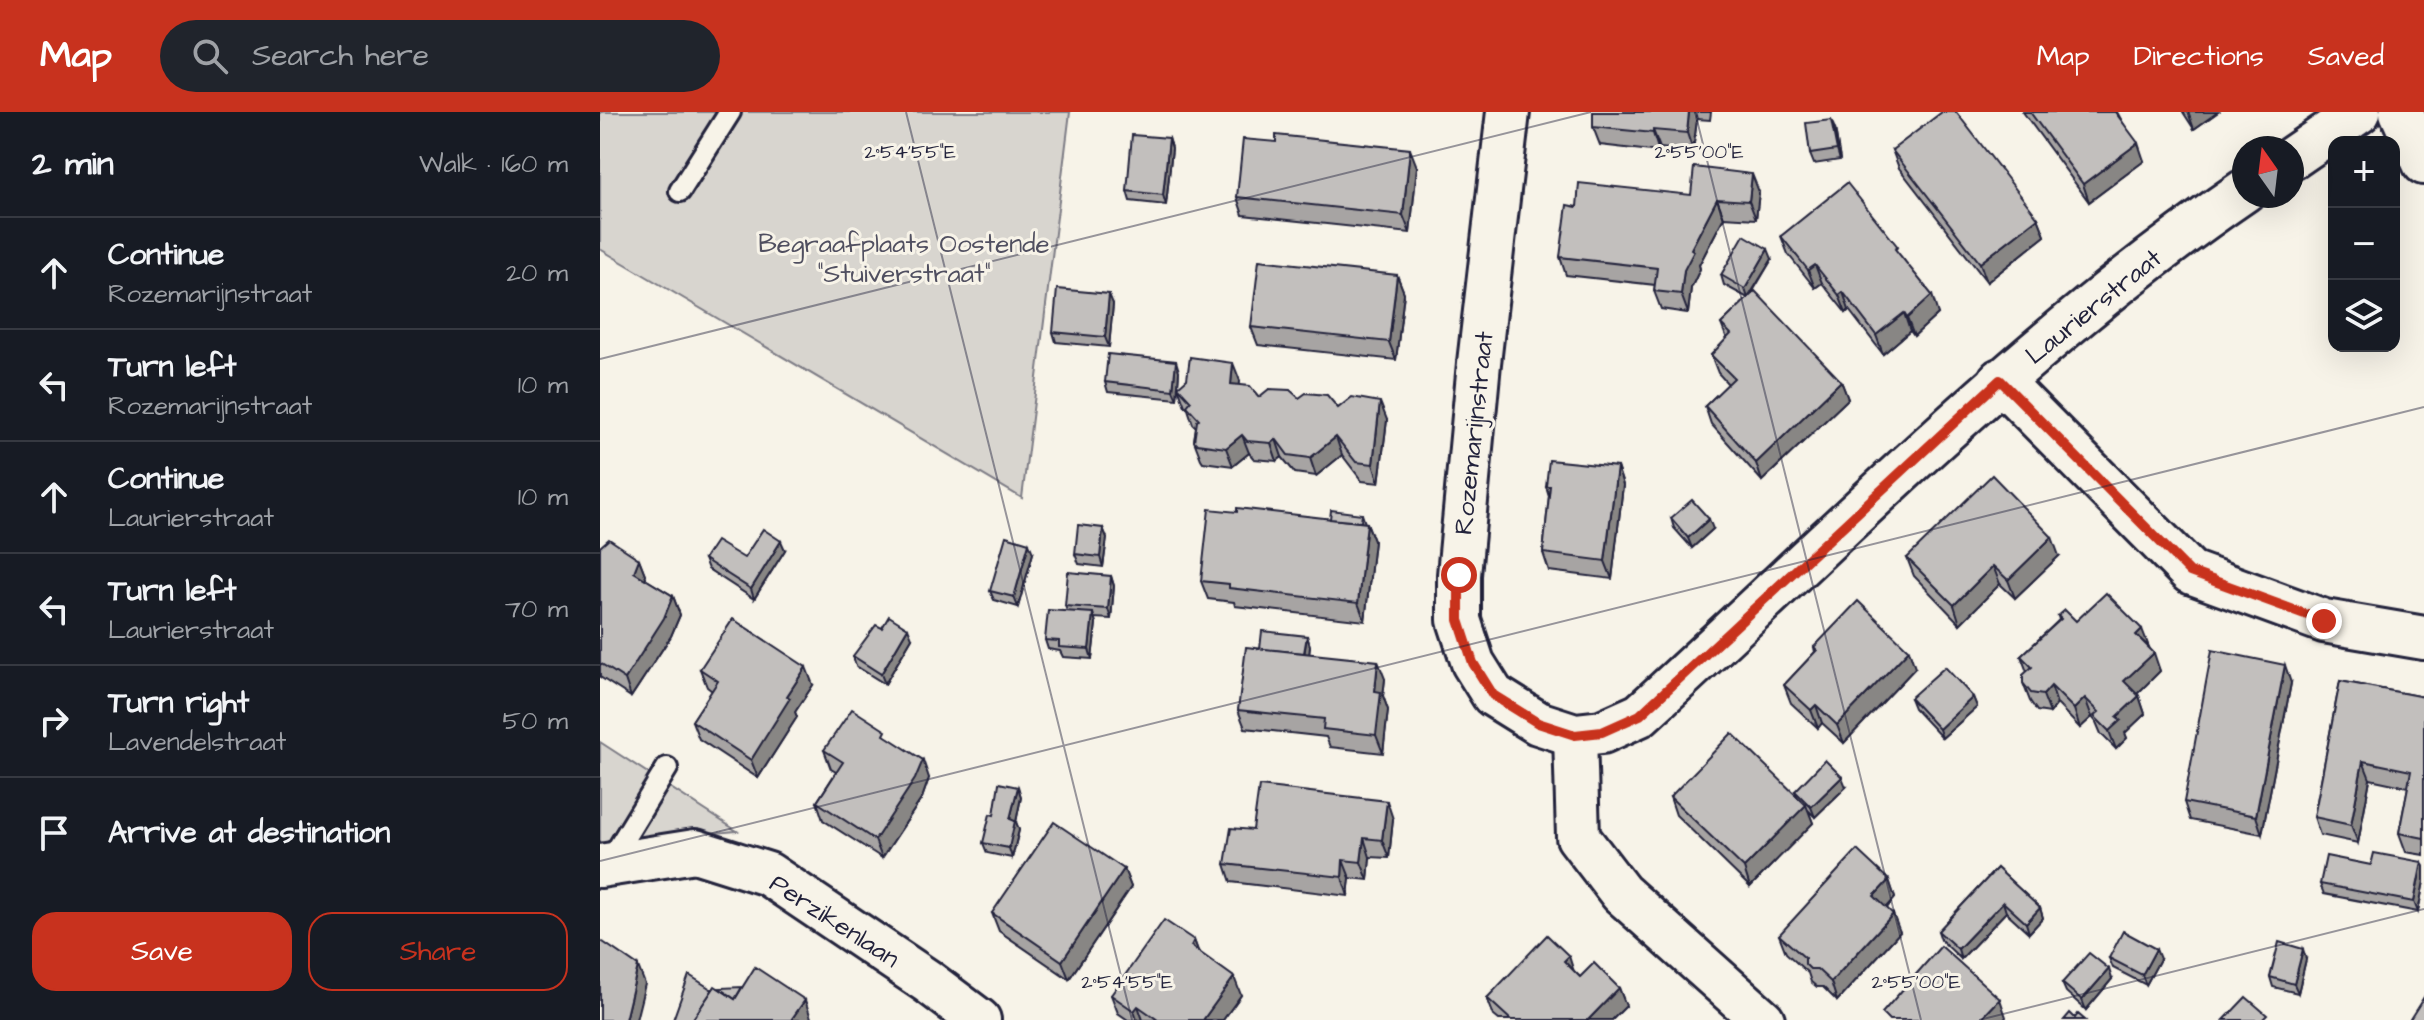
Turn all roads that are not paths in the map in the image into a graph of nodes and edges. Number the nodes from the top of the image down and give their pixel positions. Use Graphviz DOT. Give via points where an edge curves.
graph roads {
  1 [pos="730,112"];
  2 [pos="1508,112"];
  3 [pos="2359,112"];
  4 [pos="2401,112"];
  5 [pos="2304,150"];
  6 [pos="2424,163"];
  7 [pos="680,191"];
  8 [pos="2232,199"];
  9 [pos="2000,380"];
  10 [pos="2424,638"];
  11 [pos="1557,729"];
  12 [pos="667,768"];
  13 [pos="605,864"];
  14 [pos="979,1020"];
  15 [pos="1763,1020"];
  1 -- 7 [label="lane"];
  2 -- 11 [label="street, Rozemarijnstraat" via="1470,454 1459,620 1473,663 1493,695"];
  3 -- 5 [label="street"];
  4 -- 6 [label="street"];
  8 -- 9 [label="street, Laurierstraat"];
  9 -- 10 [label="street" via="2190,572 2324,621"];
  9 -- 11 [label="street, Laurierstraat" via="1640,715 1602,732"];
  11 -- 15 [label="street" via="1578,837 1621,893"];
  12 -- 13 [label="lane"];
  13 -- 14 [label="street, Perzikenlaan" via="695,851 768,874"];
}
